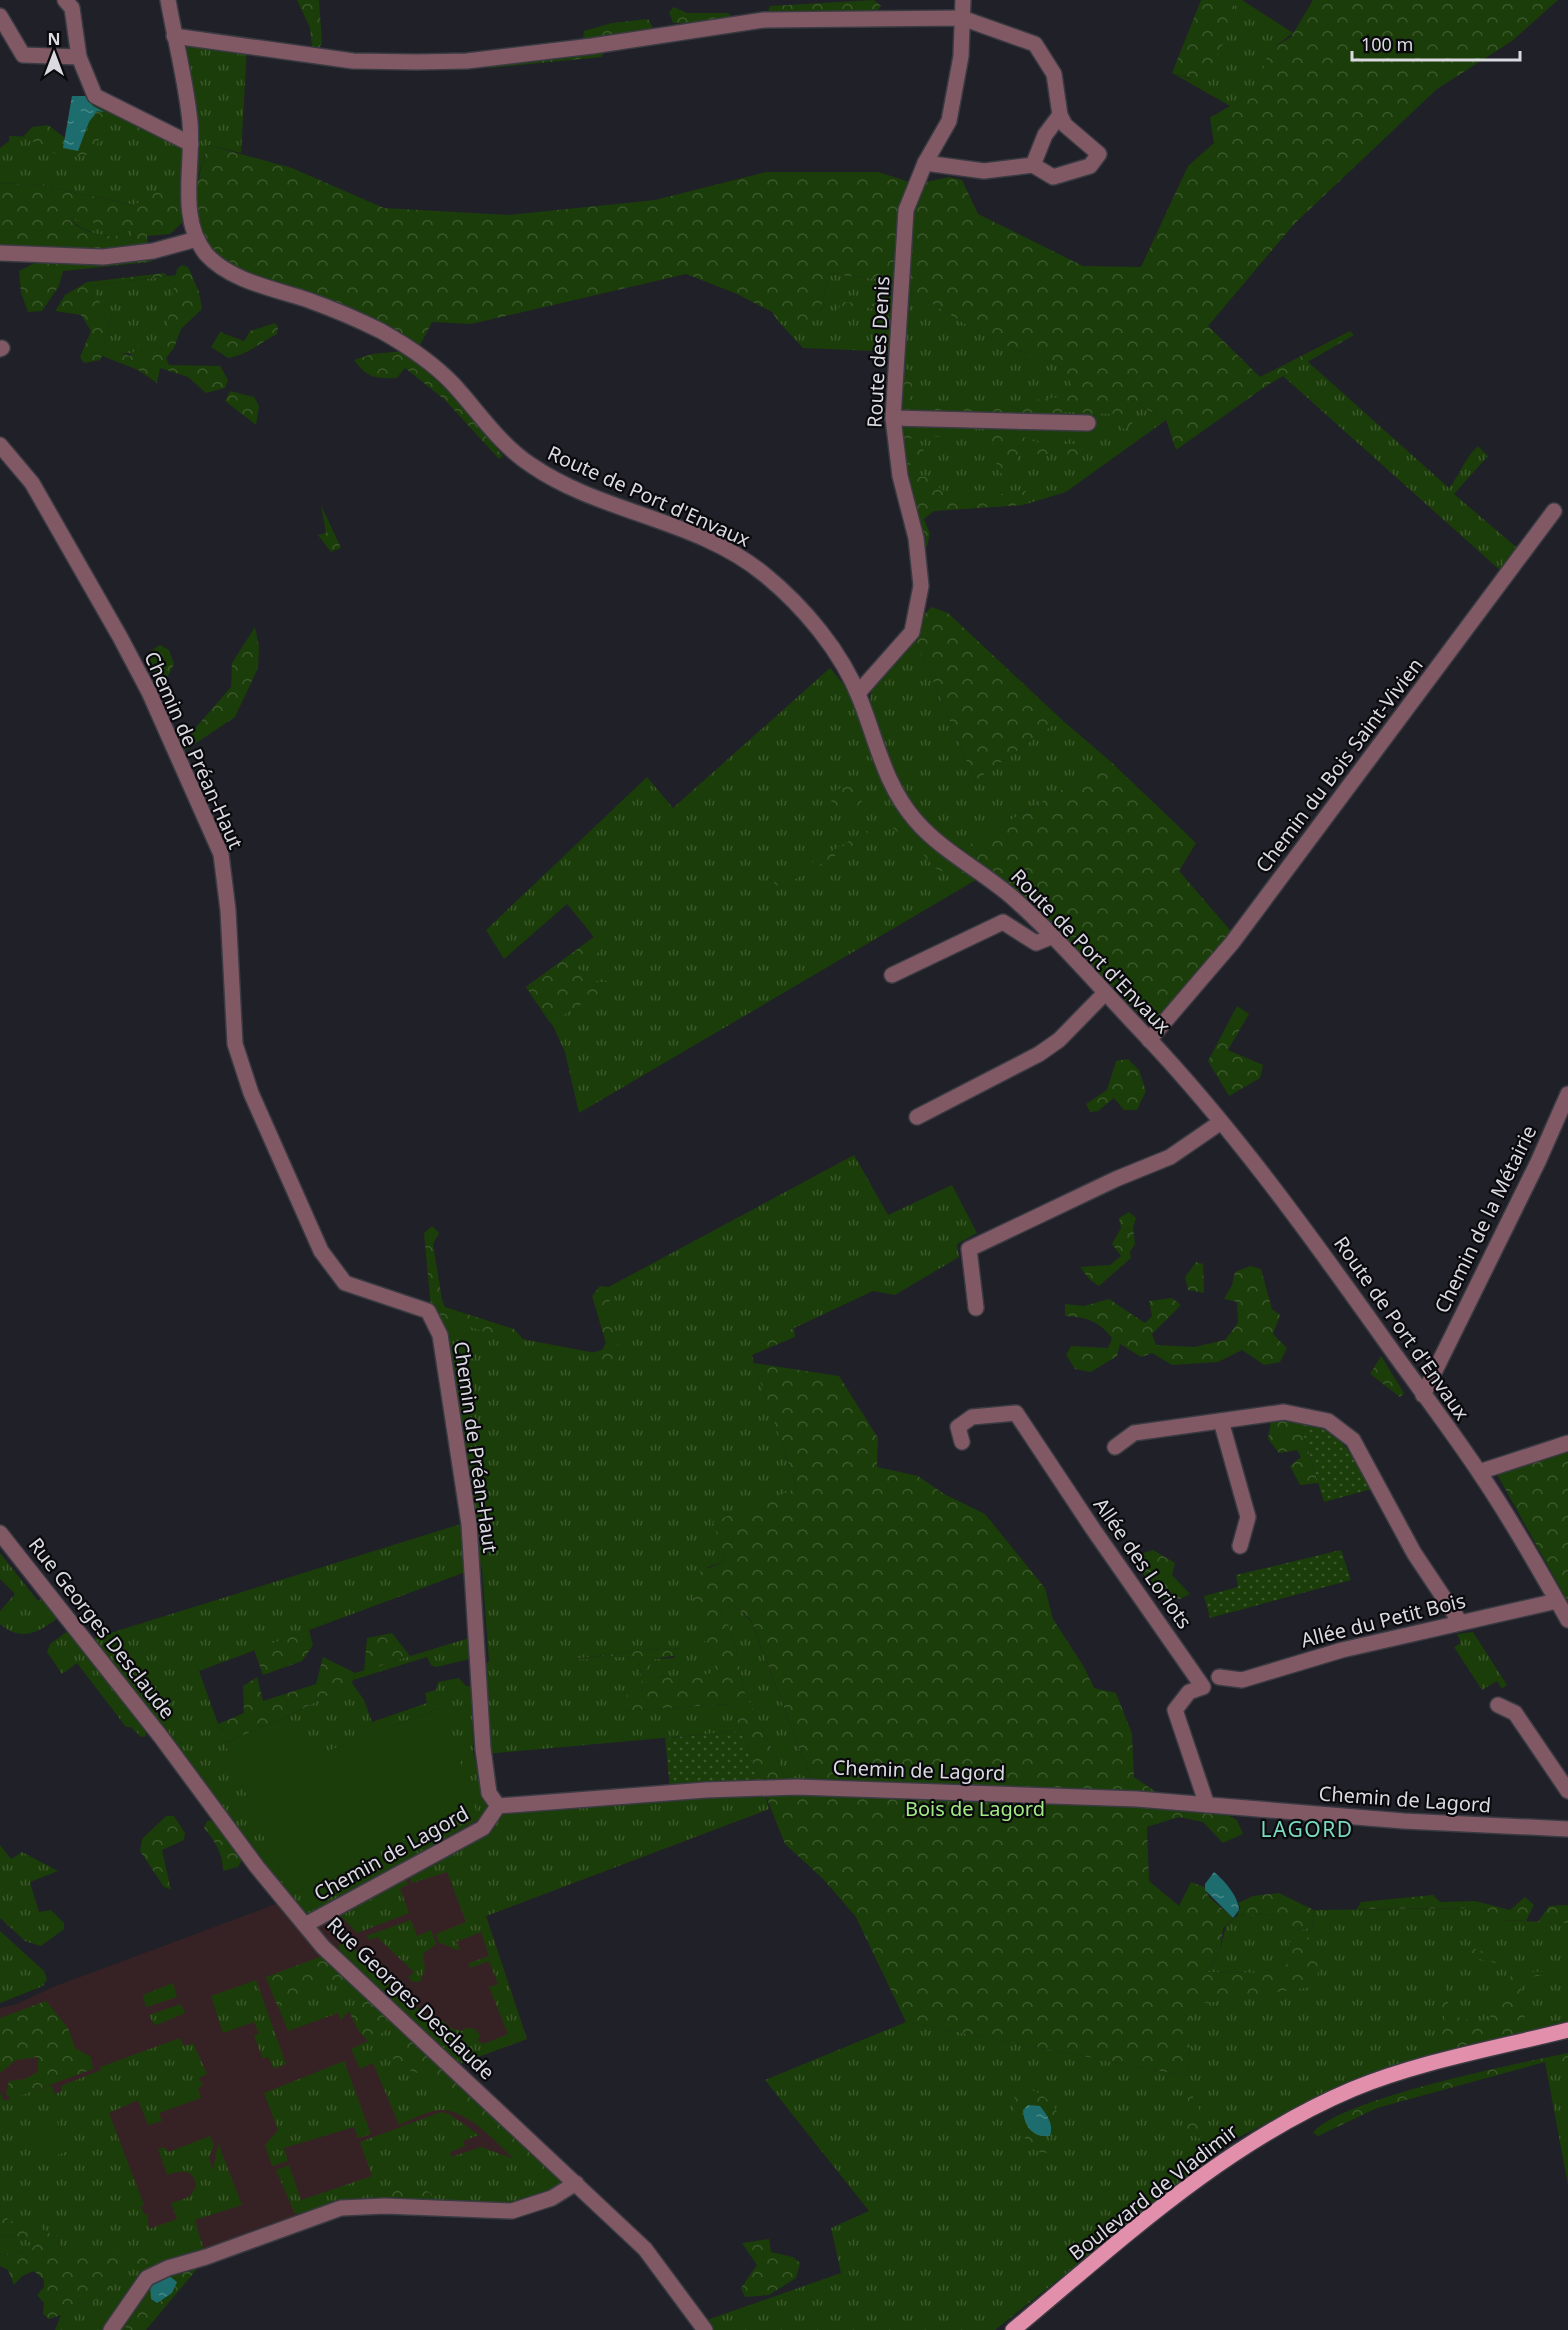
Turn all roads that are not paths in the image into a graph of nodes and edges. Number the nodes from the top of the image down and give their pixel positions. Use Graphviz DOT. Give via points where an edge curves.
graph roads {
  1 [pos="65,0"];
  2 [pos="168,0"];
  3 [pos="963,0"];
  4 [pos="0,16"];
  5 [pos="963,18"];
  6 [pos="174,36"];
  7 [pos="79,57"];
  8 [pos="1060,115"];
  9 [pos="191,144"];
  10 [pos="925,163"];
  11 [pos="1033,165"];
  12 [pos="197,239"];
  13 [pos="0,253"];
  14 [pos="893,418"];
  15 [pos="1088,423"];
  16 [pos="0,445"];
  17 [pos="1554,511"];
  18 [pos="858,693"];
  19 [pos="1051,937"];
  20 [pos="892,975"];
  21 [pos="1104,994"];
  22 [pos="1149,1040"];
  23 [pos="1568,1094"];
  24 [pos="917,1117"];
  25 [pos="1221,1122"];
  26 [pos="976,1308"];
  27 [pos="1423,1395"];
  28 [pos="1221,1421"];
  29 [pos="962,1442"];
  30 [pos="1568,1443"];
  31 [pos="1115,1447"];
  32 [pos="1479,1472"];
  33 [pos="0,1533"];
  34 [pos="1239,1546"];
  35 [pos="1557,1600"];
  36 [pos="1568,1620"];
  37 [pos="1460,1622"];
  38 [pos="1219,1677"];
  39 [pos="1498,1705"];
  40 [pos="1568,1791"];
  41 [pos="1207,1805"];
  42 [pos="498,1806"];
  43 [pos="1568,1829"];
  44 [pos="305,1925"];
  45 [pos="1568,2030"];
  46 [pos="576,2183"];
  47 [pos="111,2330"];
  48 [pos="705,2330"];
  49 [pos="1013,2330"];
  1 -- 7 [label="street" via="72,8"];
  2 -- 6 [label="street"];
  3 -- 5 [label="street, Route des Denis"];
  4 -- 7 [label="street" via="24,55"];
  5 -- 6 [label="street" via="764,20 467,61 353,60"];
  5 -- 8 [label="street" via="1035,44 1054,74"];
  5 -- 10 [label="street, Route des Denis" via="961,56 949,121"];
  6 -- 9 [label="street"];
  7 -- 9 [label="street" via="95,96"];
  8 -- 11 [label="street" via="1045,135"];
  8 -- 11 [label="street" via="1065,125 1099,154 1090,166 1053,177"];
  9 -- 12 [label="street" via="189,204"];
  10 -- 11 [label="street" via="984,171"];
  10 -- 14 [label="street, Route des Denis" via="906,210"];
  12 -- 13 [label="street" via="153,251 103,257"];
  12 -- 18 [label="street, Route de Port d'Envaux" via="212,260 237,276 355,318 416,353 453,384 512,451 550,477 714,545 760,570 813,623"];
  14 -- 15 [label="street"];
  14 -- 18 [label="street, Route des Denis" via="921,586 912,632"];
  16 -- 42 [label="street, Chemin de Préan-Haut" via="32,483 120,637 221,854 235,1044 251,1093 321,1251 345,1283 428,1311 440,1335 468,1524 483,1749 489,1793"];
  17 -- 22 [label="street, Chemin du Bois Saint-Vivien" via="1232,943"];
  18 -- 19 [label="street, Route de Port d'Envaux" via="882,765 908,811 931,837 996,883"];
  19 -- 20 [label="street" via="1036,943 1003,922"];
  19 -- 21 [label="street, Route de Port d'Envaux"];
  21 -- 22 [label="street, Route de Port d'Envaux"];
  21 -- 24 [label="street" via="1059,1040 1039,1054"];
  22 -- 25 [label="street, Route de Port d'Envaux"];
  23 -- 27 [label="street, Chemin de la Métairie"];
  25 -- 26 [label="street" via="1170,1157 969,1249"];
  25 -- 27 [label="street, Route de Port d'Envaux" via="1299,1220"];
  27 -- 32 [label="street, Route de Port d'Envaux"];
  28 -- 31 [label="street" via="1134,1433"];
  28 -- 34 [label="street" via="1248,1516"];
  28 -- 37 [label="street" via="1284,1412 1300,1414 1328,1421 1353,1440 1414,1553"];
  29 -- 41 [label="street, Allée des Loriots" via="957,1427 972,1417 1016,1413 1203,1688 1189,1692 1175,1710"];
  30 -- 32 [label="street"];
  32 -- 35 [label="street, Route de Port d'Envaux"];
  33 -- 44 [label="street, Rue Georges Desclaude"];
  35 -- 36 [label="street, Route de Port d'Envaux"];
  35 -- 37 [label="street, Allée du Petit Bois"];
  37 -- 38 [label="street, Allée du Petit Bois" via="1342,1650 1242,1680"];
  39 -- 40 [label="street" via="1515,1713"];
  41 -- 42 [label="street, Chemin de Lagord" via="796,1787"];
  41 -- 43 [label="street, Chemin de Lagord"];
  42 -- 44 [label="street, Chemin de Lagord" via="483,1828"];
  44 -- 46 [label="street, Rue Georges Desclaude" via="323,1947"];
  45 -- 49 [label="main road, Boulevard de Vladimir" via="1388,2076 1297,2116 1199,2177"];
  46 -- 47 [label="street" via="552,2198 512,2211 341,2208 147,2278"];
  46 -- 48 [label="street, Rue Georges Desclaude" via="645,2249"];
}
